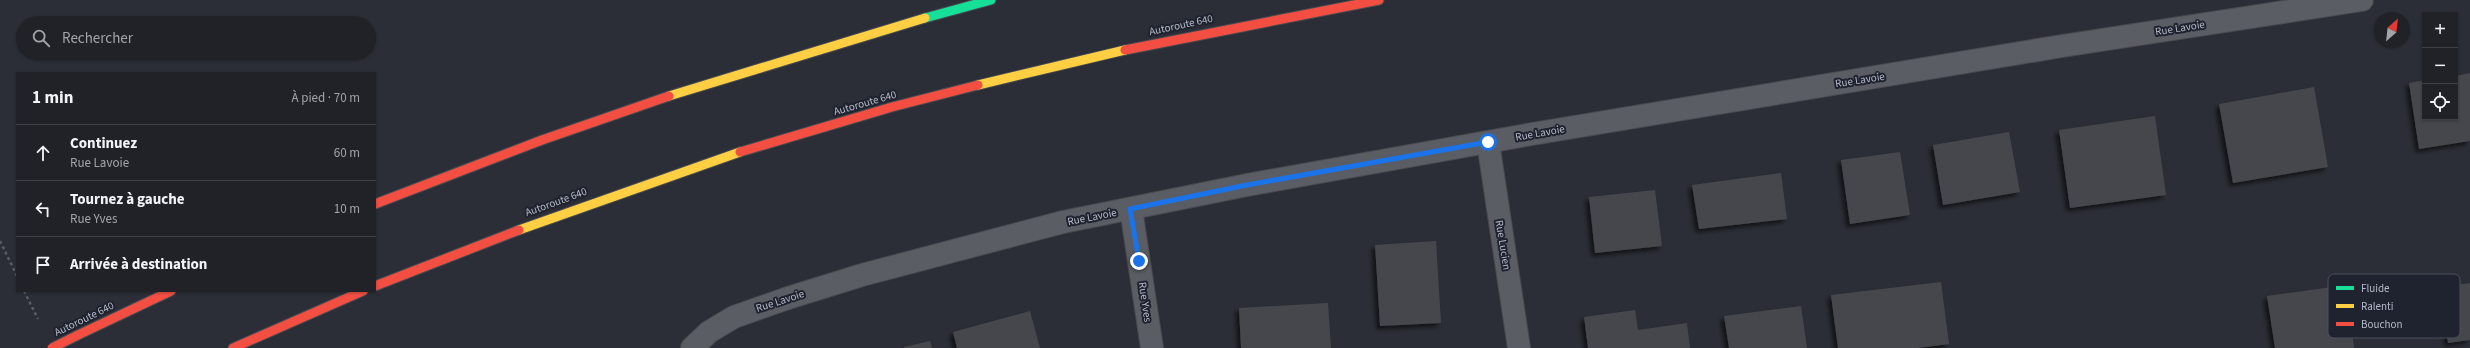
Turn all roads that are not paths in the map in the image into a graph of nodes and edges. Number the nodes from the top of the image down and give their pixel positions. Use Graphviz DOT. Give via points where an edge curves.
graph roads {
  1 [pos="991,0"];
  2 [pos="1379,0"];
  3 [pos="2362,0"];
  4 [pos="1488,142"];
  5 [pos="376,204"];
  6 [pos="1130,209"];
  7 [pos="376,286"];
  8 [pos="169,292"];
  9 [pos="362,292"];
  10 [pos="52,348"];
  11 [pos="233,348"];
  12 [pos="692,348"];
  13 [pos="1152,348"];
  14 [pos="1519,348"];
  1 -- 5 [label="highway" via="764,65 646,104 542,139"];
  2 -- 7 [label="highway, Autoroute 640" via="1150,44 1038,69 886,109 694,167 612,195"];
  3 -- 4 [label="street, Rue Lavoie" via="2054,48"];
  4 -- 6 [label="street, Rue Lavoie" via="1247,185"];
  4 -- 14 [label="street, Rue Lucien"];
  6 -- 12 [label="street, Rue Lavoie" via="997,238 862,275 734,317 710,332"];
  6 -- 13 [label="street, Rue Yves"];
  8 -- 10 [label="highway, Autoroute 640, bridge"];
  9 -- 11 [label="highway"];
}
